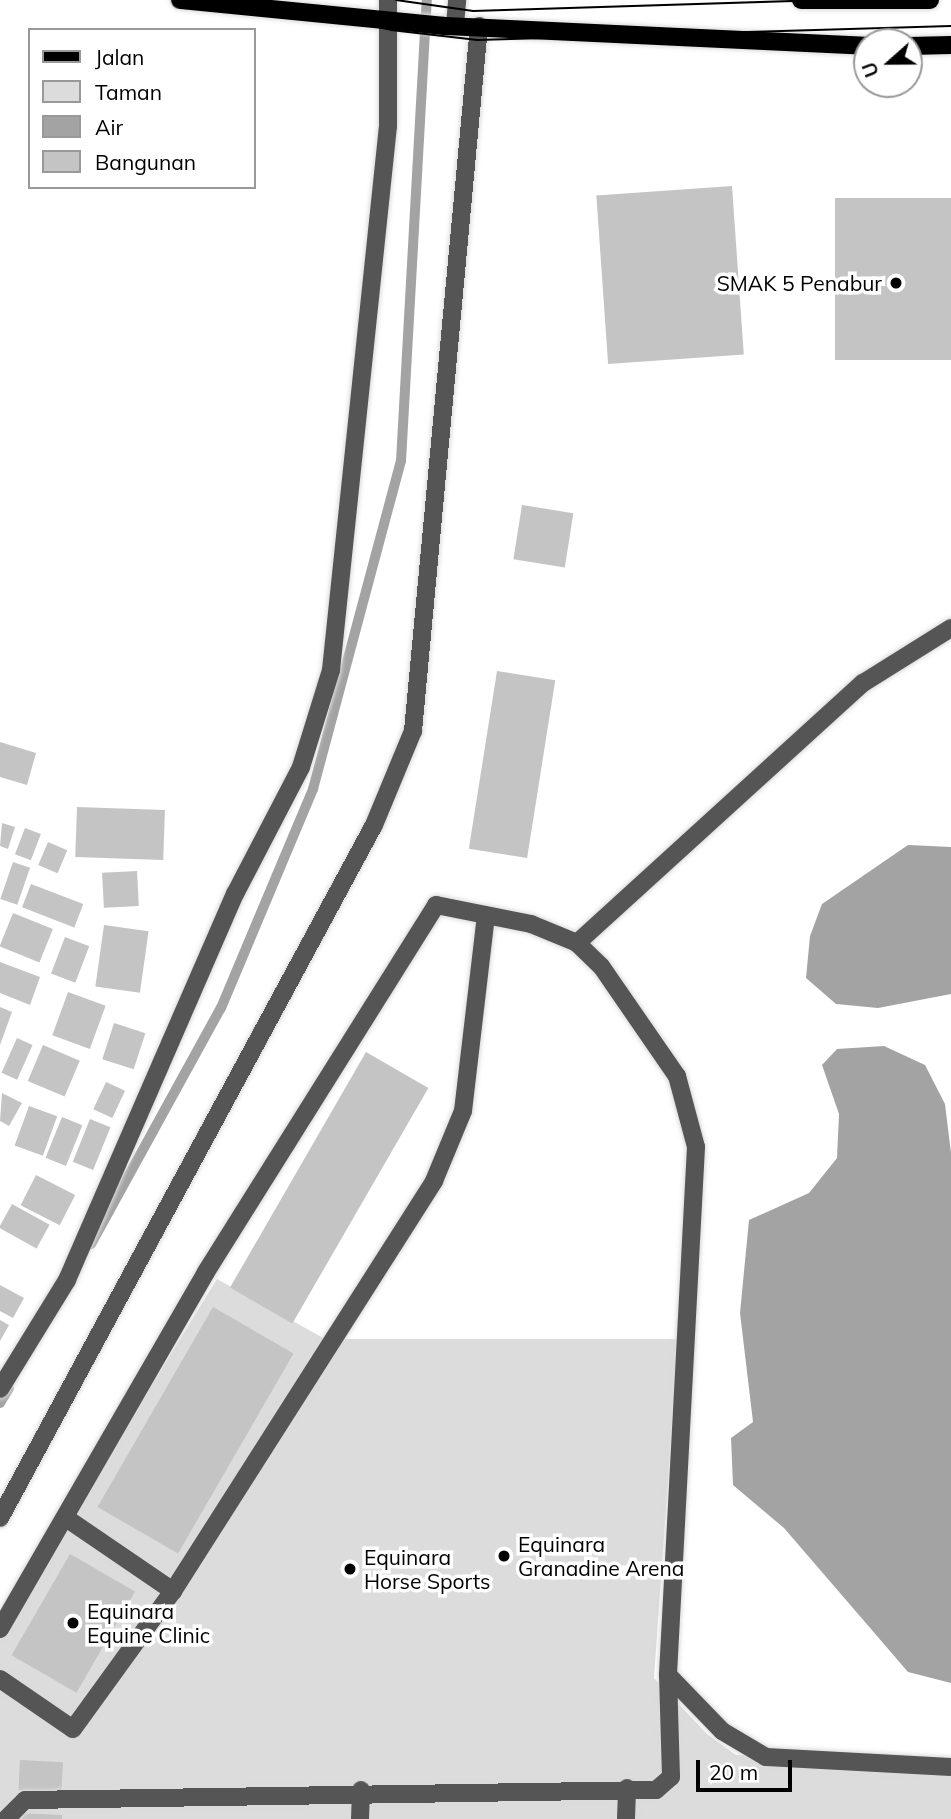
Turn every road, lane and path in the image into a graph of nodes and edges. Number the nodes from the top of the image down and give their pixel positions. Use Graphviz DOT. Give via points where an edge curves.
graph roads {
  1 [pos="180,0"];
  2 [pos="388,0"];
  3 [pos="457,0"];
  4 [pos="801,0"];
  5 [pos="930,0"];
  6 [pos="393,21"];
  7 [pos="450,25"];
  8 [pos="479,26"];
  9 [pos="853,45"];
  10 [pos="951,45"];
  11 [pos="923,46"];
  12 [pos="951,628"];
  13 [pos="486,915"];
  14 [pos="577,943"];
  15 [pos="0,1389"];
  16 [pos="0,1518"];
  17 [pos="66,1518"];
  18 [pos="173,1591"];
  19 [pos="5,1610"];
  20 [pos="0,1629"];
  21 [pos="668,1675"];
  22 [pos="0,1679"];
  23 [pos="951,1768"];
  24 [pos="627,1788"];
  25 [pos="361,1790"];
  26 [pos="6,1819"];
  27 [pos="360,1819"];
  28 [pos="626,1819"];
  1 -- 6 [label="main road"];
  2 -- 6 [label="street"];
  3 -- 7 [label="street"];
  4 -- 5 [label="main road"];
  6 -- 7 [label="main road"];
  6 -- 15 [label="street" via="388,126 331,670 302,767 234,894 67,1280"];
  7 -- 8 [label="main road"];
  8 -- 9 [label="main road"];
  8 -- 16 [label="street" via="413,731 374,825"];
  10 -- 11 [label="main road"];
  12 -- 14 [label="street" via="863,683"];
  13 -- 14 [label="street"];
  13 -- 17 [label="street" via="450,904 436,905 426,918 205,1272"];
  13 -- 18 [label="street" via="463,1111 434,1181"];
  14 -- 21 [label="street" via="601,966 677,1076 696,1147"];
  17 -- 18 [label="street"];
  17 -- 19 [label="street"];
  18 -- 22 [label="street" via="73,1729"];
  19 -- 20 [label="street"];
  21 -- 23 [label="street" via="722,1731 766,1757"];
  21 -- 24 [label="street" via="671,1777 656,1790"];
  24 -- 25 [label="street"];
  24 -- 28 [label="street"];
  25 -- 26 [label="street" via="25,1800"];
  25 -- 27 [label="street"];
}
